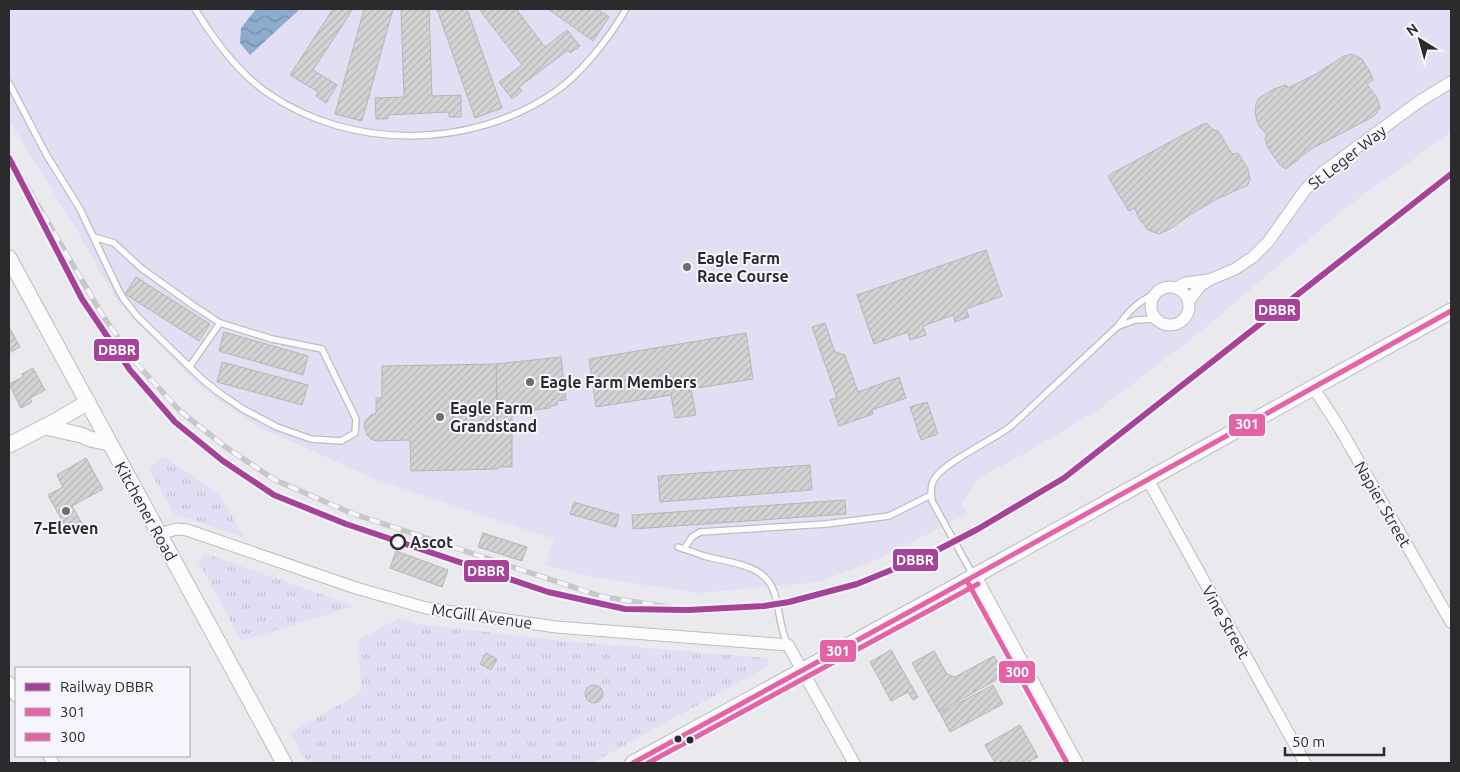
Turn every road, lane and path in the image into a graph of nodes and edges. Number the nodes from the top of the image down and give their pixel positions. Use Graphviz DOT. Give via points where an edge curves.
graph roads {
  1 [pos="195,9"];
  2 [pos="626,9"];
  3 [pos="1451,82"];
  4 [pos="9,83"];
  5 [pos="94,237"];
  6 [pos="9,258"];
  7 [pos="1209,280"];
  8 [pos="1177,288"];
  9 [pos="1155,294"];
  10 [pos="1189,301"];
  11 [pos="1451,311"];
  12 [pos="1155,319"];
  13 [pos="220,323"];
  14 [pos="1117,326"];
  15 [pos="190,366"];
  16 [pos="1313,388"];
  17 [pos="88,402"];
  18 [pos="44,427"];
  19 [pos="109,443"];
  20 [pos="9,445"];
  21 [pos="1148,480"];
  22 [pos="931,495"];
  23 [pos="159,534"];
  24 [pos="974,576"];
  25 [pos="1451,622"];
  26 [pos="788,645"];
  27 [pos="803,670"];
  28 [pos="9,682"];
  29 [pos="15,694"];
  30 [pos="284,763"];
  31 [pos="634,763"];
  32 [pos="854,763"];
  33 [pos="1074,763"];
  34 [pos="1305,763"];
  1 -- 2 [label="lane" via="211,35 242,71 268,94 304,115 337,127 375,134 423,136 470,130 517,114 556,91 584,65"];
  3 -- 7 [label="street, St Leger Way" via="1431,93 1323,172 1305,190 1254,257"];
  4 -- 5 [label="lane"];
  5 -- 13 [label="lane" via="114,242 141,268"];
  5 -- 15 [label="lane" via="123,298 137,316"];
  6 -- 17 [label="main road, Kitchener Road"];
  7 -- 8 [label="street, St Leger Way" via="1185,283"];
  7 -- 10 [label="street, St Leger Way"];
  8 -- 9 [label="street" via="1165,287"];
  8 -- 10 [label="street"];
  9 -- 12 [label="street" via="1150,306"];
  9 -- 14 [label="lane" via="1139,302"];
  10 -- 12 [label="street" via="1188,314 1179,324 1166,326"];
  11 -- 16 [label="main road"];
  12 -- 14 [label="lane"];
  13 -- 15 [label="lane"];
  13 -- 15 [label="lane" via="272,339 322,349 356,419 355,433 341,440 311,439 277,427 218,392"];
  14 -- 22 [label="lane" via="1010,427 939,473 932,483"];
  16 -- 21 [label="main road"];
  16 -- 25 [label="street, Napier Street" via="1339,427"];
  17 -- 18 [label="main road"];
  17 -- 19 [label="main road, Kitchener Road"];
  18 -- 19 [label="main road"];
  18 -- 20 [label="main road"];
  19 -- 23 [label="main road, Kitchener Road"];
  21 -- 24 [label="main road"];
  21 -- 34 [label="street, Vine Street"];
  22 -- 24 [label="lane"];
  22 -- 26 [label="lane" via="889,516 826,524 700,532 681,548 736,563 764,576 774,589 780,626"];
  23 -- 26 [label="street, McGill Avenue" via="187,530 426,608 556,627"];
  23 -- 30 [label="main road, Kitchener Road"];
  24 -- 27 [label="main road"];
  24 -- 33 [label="main road"];
  26 -- 27 [label="street"];
  27 -- 31 [label="main road"];
  27 -- 32 [label="street"];
  28 -- 29 [label="street"];
}
